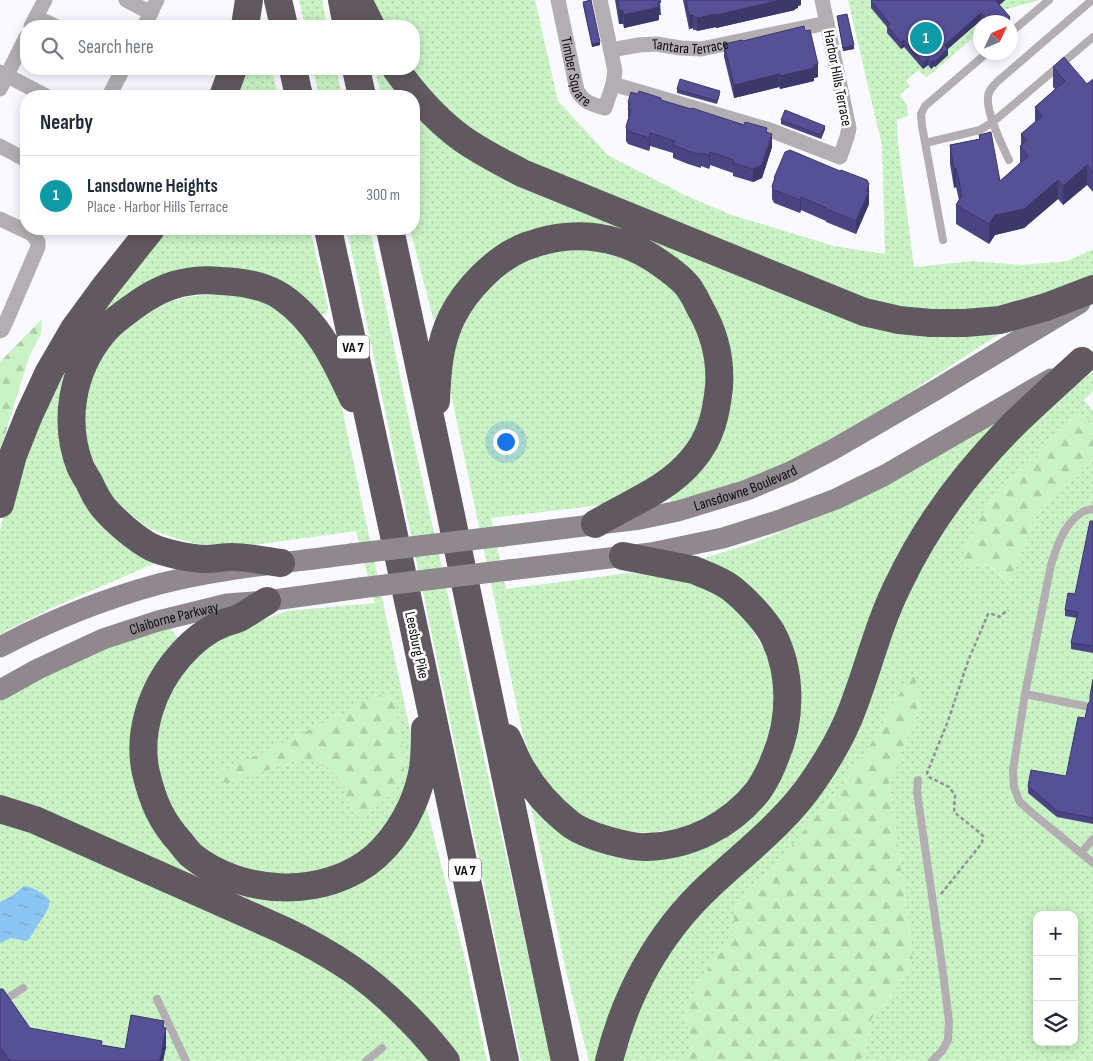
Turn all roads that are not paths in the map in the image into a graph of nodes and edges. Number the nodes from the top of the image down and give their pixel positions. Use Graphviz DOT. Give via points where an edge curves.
graph roads {
  1 [pos="45,0"];
  2 [pos="126,0"];
  3 [pos="249,0"];
  4 [pos="278,0"];
  5 [pos="342,0"];
  6 [pos="358,0"];
  7 [pos="558,0"];
  8 [pos="600,0"];
  9 [pos="822,0"];
  10 [pos="1049,0"];
  11 [pos="1092,0"];
  12 [pos="151,13"];
  13 [pos="35,20"];
  14 [pos="246,20"];
  15 [pos="283,20"];
  16 [pos="347,20"];
  17 [pos="368,20"];
  18 [pos="827,23"];
  19 [pos="1018,26"];
  20 [pos="1093,37"];
  21 [pos="20,48"];
  22 [pos="611,50"];
  23 [pos="979,60"];
  24 [pos="120,75"];
  25 [pos="231,75"];
  26 [pos="294,75"];
  27 [pos="357,75"];
  28 [pos="400,75"];
  29 [pos="2,79"];
  30 [pos="613,84"];
  31 [pos="30,90"];
  32 [pos="112,90"];
  33 [pos="225,90"];
  34 [pos="298,90"];
  35 [pos="361,90"];
  36 [pos="412,90"];
  37 [pos="420,99"];
  38 [pos="993,122"];
  39 [pos="925,143"];
  40 [pos="0,146"];
  41 [pos="20,157"];
  42 [pos="1009,160"];
  43 [pos="0,219"];
  44 [pos="20,228"];
  45 [pos="33,235"];
  46 [pos="146,235"];
  47 [pos="329,235"];
  48 [pos="391,235"];
  49 [pos="943,240"];
  50 [pos="1093,288"];
  51 [pos="1093,295"];
  52 [pos="0,331"];
  53 [pos="1087,358"];
  54 [pos="436,445"];
  55 [pos="379,466"];
  56 [pos="0,504"];
  57 [pos="1093,509"];
  58 [pos="595,524"];
  59 [pos="623,556"];
  60 [pos="281,563"];
  61 [pos="267,601"];
  62 [pos="49,622"];
  63 [pos="0,647"];
  64 [pos="0,658"];
  65 [pos="425,680"];
  66 [pos="485,680"];
  67 [pos="0,690"];
  68 [pos="1025,694"];
  69 [pos="1085,706"];
  70 [pos="918,780"];
  71 [pos="0,809"];
  72 [pos="1093,839"];
  73 [pos="1081,853"];
  74 [pos="1093,863"];
  75 [pos="23,988"];
  76 [pos="157,999"];
  77 [pos="0,1003"];
  78 [pos="382,1048"];
  79 [pos="186,1061"];
  80 [pos="366,1061"];
  81 [pos="446,1061"];
  82 [pos="505,1061"];
  83 [pos="565,1061"];
  84 [pos="610,1061"];
  85 [pos="932,1061"];
  1 -- 13 [label="street"];
  2 -- 12 [label="street"];
  3 -- 14 [label="highway"];
  4 -- 15 [label="highway"];
  5 -- 16 [label="highway"];
  6 -- 17 [label="highway"];
  7 -- 30 [label="street, Timber Square" via="581,97 605,108"];
  8 -- 22 [label="street, Timber Square"];
  9 -- 18 [label="street, Harbor Hills Terrace"];
  10 -- 19 [label="lane"];
  11 -- 38 [label="lane" via="991,88 988,104"];
  18 -- 22 [label="street, Tantara Terrace" via="701,49 639,44"];
  18 -- 30 [label="street, Harbor Hills Terrace" via="849,128 840,157 770,130"];
  20 -- 38 [label="lane"];
  21 -- 29 [label="street"];
  22 -- 30 [label="street, Timber Square" via="615,71"];
  23 -- 39 [label="lane" via="926,106 921,114"];
  24 -- 32 [label="street"];
  25 -- 33 [label="highway"];
  26 -- 34 [label="highway"];
  27 -- 35 [label="highway"];
  28 -- 36 [label="highway"];
  29 -- 31 [label="street"];
  37 -- 50 [label="highway" via="456,134 522,173 864,312 931,323 1000,320 1046,307"];
  38 -- 39 [label="lane" via="980,130"];
  38 -- 42 [label="lane"];
  39 -- 49 [label="lane"];
  40 -- 41 [label="street"];
  43 -- 44 [label="street"];
  45 -- 52 [label="street" via="38,247"];
  46 -- 56 [label="highway" via="74,330 49,372 13,455"];
  47 -- 55 [label="highway, Leesburg Pike / VA 7"];
  48 -- 54 [label="highway"];
  51 -- 58 [label="main road, Lansdowne Boulevard" via="934,391 790,472 747,490 678,511"];
  53 -- 59 [label="main road" via="912,460 836,499 723,538"];
  53 -- 84 [label="highway" via="1008,430 932,523 898,583 848,720 826,761 786,815 707,888 672,928 629,999"];
  54 -- 58 [label="highway" via="440,353 453,316 481,277 524,247 552,238 582,236 611,240 641,251 666,266 689,288 705,316 715,341 720,373 716,409 707,440 676,477 652,494"];
  54 -- 66 [label="highway"];
  55 -- 60 [label="highway" via="331,352 298,310 260,286 212,280 161,289 120,316 102,333 78,376 72,421 73,441 80,466 104,508 127,531 151,547 183,557 233,557"];
  55 -- 65 [label="highway, Leesburg Pike / VA 7"];
  57 -- 68 [label="lane" via="1082,511 1068,525 1057,545"];
  58 -- 60 [label="main road, Lansdowne Boulevard, bridge"];
  59 -- 61 [label="main road, Claiborne Parkway, bridge"];
  59 -- 66 [label="highway" via="694,570 713,578 730,587 753,608 771,632 783,660 786,720 781,745 771,768 759,790 741,810 698,837 674,844 646,848 593,836 570,824 533,786 518,763"];
  60 -- 62 [label="main road" via="161,584"];
  61 -- 65 [label="highway" via="241,618 222,624 196,639 165,675 148,714 144,762 159,813 190,854 214,870 242,881 273,887 303,887 353,872 376,856 394,836 417,793 425,744"];
  61 -- 67 [label="main road, Claiborne Parkway" via="227,604 102,639"];
  62 -- 63 [label="main road"];
  62 -- 64 [label="main road"];
  65 -- 82 [label="highway, Leesburg Pike / VA 7"];
  66 -- 83 [label="highway"];
  68 -- 69 [label="lane"];
  68 -- 73 [label="lane" via="1013,770 1014,787 1018,798 1030,812"];
  70 -- 85 [label="lane" via="917,792 949,1021 948,1040"];
  71 -- 81 [label="highway" via="35,820 322,950 386,996"];
  72 -- 73 [label="lane"];
  73 -- 74 [label="lane"];
  75 -- 77 [label="lane"];
  76 -- 79 [label="lane"];
  78 -- 80 [label="lane"];
}
